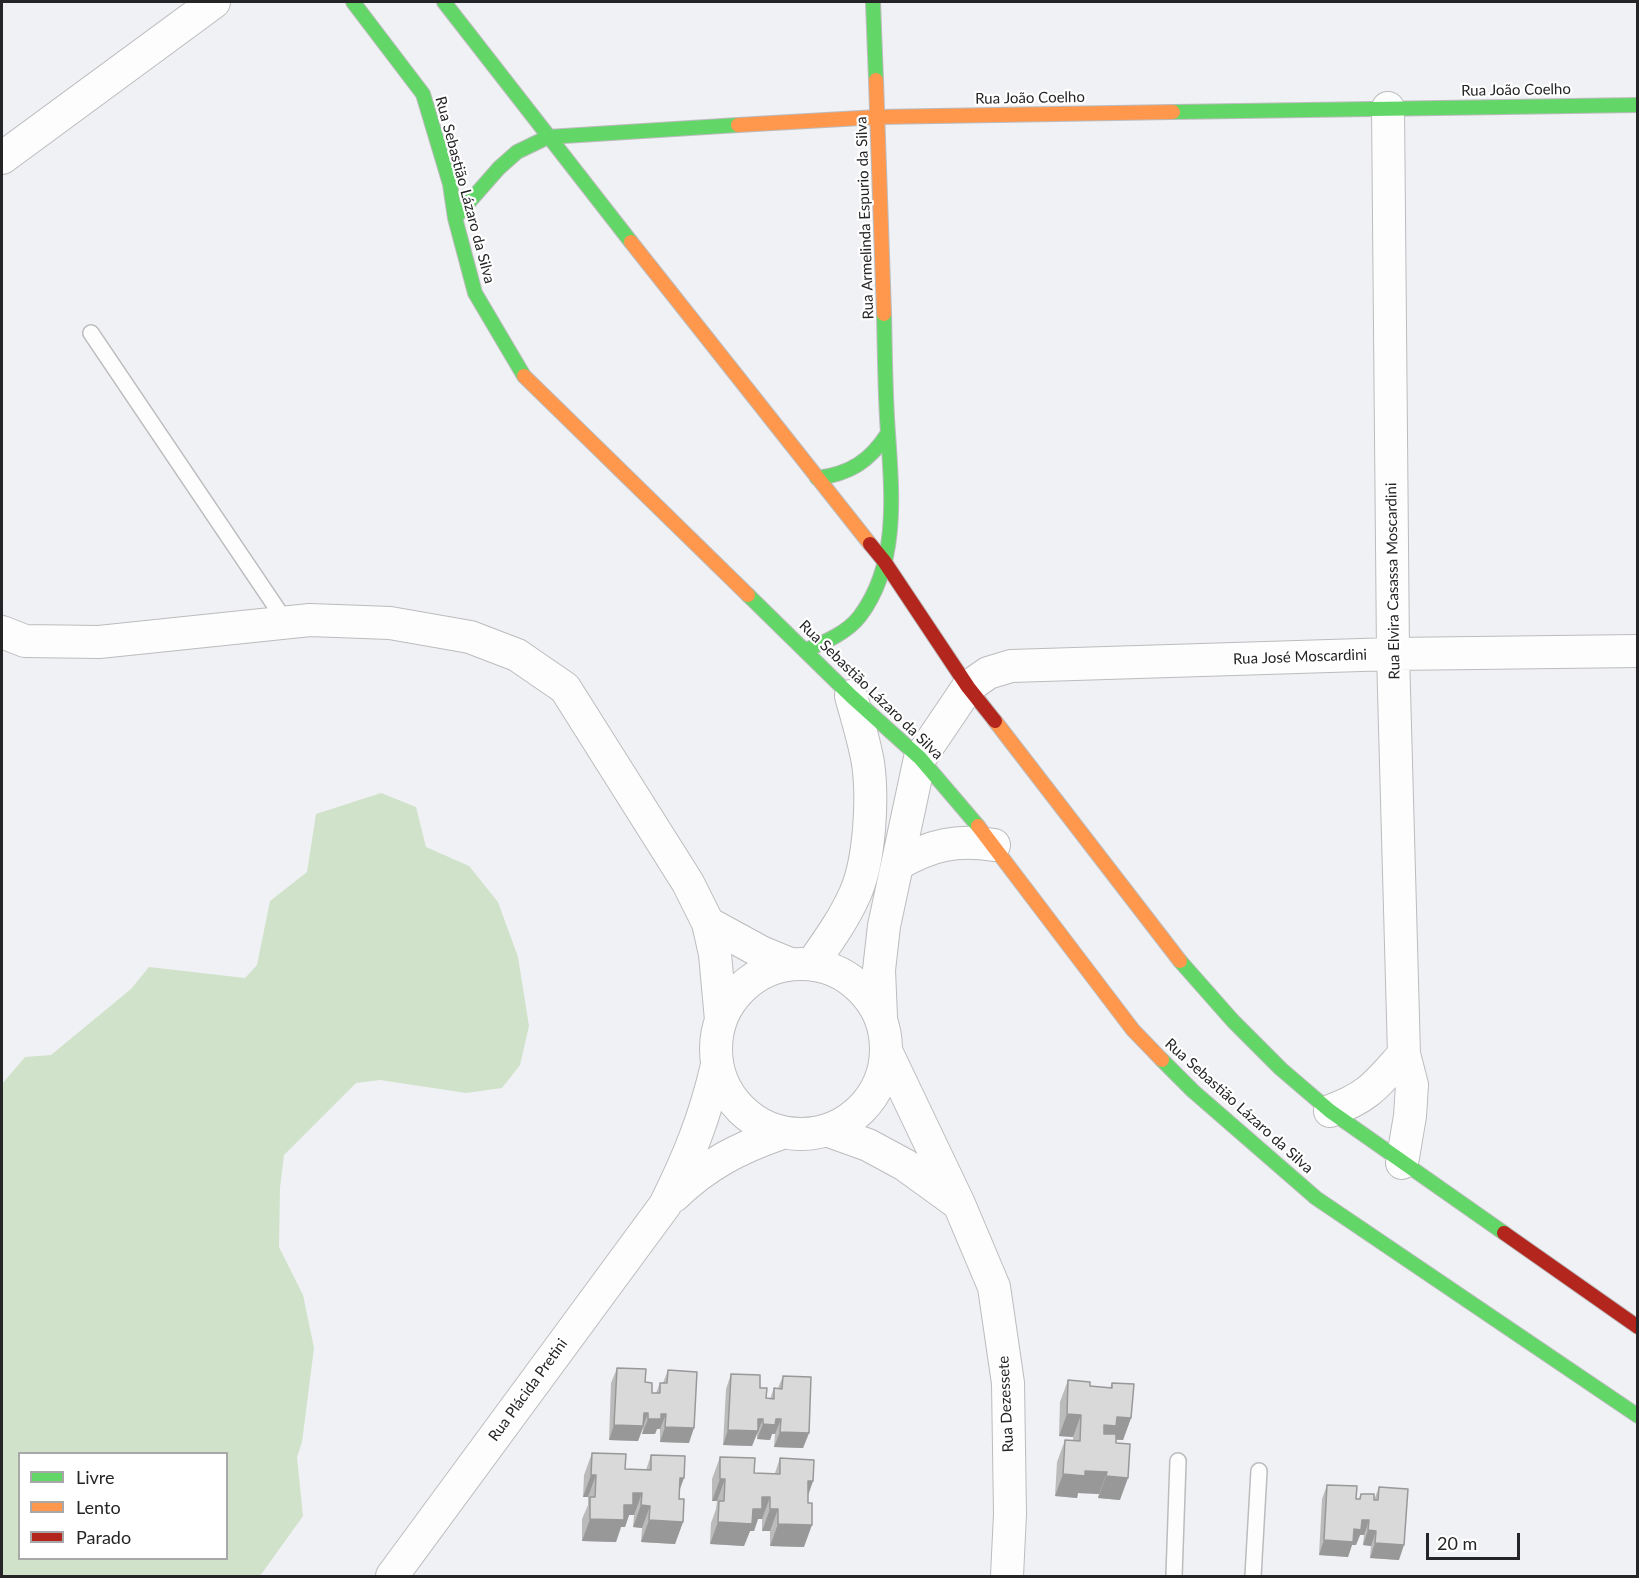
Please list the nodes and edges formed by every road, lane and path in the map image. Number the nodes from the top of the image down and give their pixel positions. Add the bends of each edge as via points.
1 (214, 2) edge
2 (353, 2) edge
3 (444, 2) edge
4 (873, 2) edge
5 (1638, 105) edge
6 (1388, 108) junction
7 (878, 117) junction
8 (548, 137) junction
9 (2, 158) edge
10 (455, 218) junction
11 (91, 333) dead end
12 (888, 433) junction
13 (817, 477) junction
14 (884, 561) junction
15 (286, 622) junction
16 (2, 632) edge
17 (806, 650) junction
18 (1638, 651) edge
19 (1393, 654) junction
20 (968, 687) junction
21 (851, 696) junction
22 (920, 758) junction
23 (994, 845) junction
24 (898, 864) junction
25 (708, 923) junction
26 (801, 964) junction
27 (880, 1017) junction
28 (721, 1020) junction
29 (887, 1053) junction
30 (1404, 1054) junction
31 (717, 1065) junction
32 (1330, 1111) junction
33 (829, 1131) junction
34 (782, 1133) junction
35 (1402, 1163) junction
36 (665, 1204) junction
37 (959, 1204) junction
38 (1638, 1327) edge
39 (1638, 1416) edge
40 (1178, 1461) dead end
41 (1259, 1471) dead end
42 (392, 1576) edge
43 (1007, 1576) edge
44 (1174, 1576) edge
45 (1253, 1576) edge

1 - 9 street
2 - 10 street, Rua Sebastião Lázaro da Silva via 423,94 450,184
3 - 8 street
4 - 7 street, Rua Armelinda Espurio da Silva
5 - 6 street, Rua João Coelho
6 - 7 street, Rua João Coelho
6 - 19 street, Rua Elvira Casassa Moscardini
7 - 8 street, Rua João Coelho
7 - 12 street, Rua Armelinda Espurio da Silva
8 - 10 street, Rua João Coelho via 517,152
8 - 13 street
10 - 17 street, Rua Sebastião Lázaro da Silva via 475,293 525,377
11 - 15 lane
12 - 13 street via 866,461 834,476
12 - 14 street, Rua Armelinda Espurio da Silva via 893,484
13 - 14 street
14 - 17 street, Rua Armelinda Espurio da Silva via 876,591 859,617 835,637
14 - 20 street
15 - 16 street via 99,642 25,641
15 - 25 street via 390,622 470,637 517,655 566,688 688,883
17 - 21 street, Rua Sebastião Lázaro da Silva
18 - 19 street, Rua José Moscardini
19 - 20 street, Rua José Moscardini via 1011,666 988,673
19 - 30 street, Rua Elvira Casassa Moscardini
20 - 22 street
20 - 32 street via 1184,966 1281,1069
21 - 22 street, Rua Sebastião Lázaro da Silva
21 - 26 street via 868,764 870,816 864,862 856,892 841,923
22 - 23 street, Rua Sebastião Lázaro da Silva
22 - 24 street
23 - 24 street via 944,844
23 - 39 street, Rua Sebastião Lázaro da Silva via 1132,1030 1193,1091 1316,1198
24 - 27 street via 884,926 879,970
25 - 26 street via 761,952
25 - 28 street via 716,954
26 - 27 street via 834,970 854,981
26 - 28 street via 767,970 747,982
27 - 29 street
28 - 31 street via 716,1042
29 - 33 street via 882,1079 870,1101 851,1119
29 - 37 street, Rua Dezessete
30 - 32 street via 1375,1087 1354,1102
30 - 35 street, Rua Elvira Casassa Moscardini via 1412,1085
31 - 34 street via 725,1088 739,1109 759,1124
31 - 36 street, Rua Plácida Pretini via 697,1137
32 - 35 street
33 - 34 street
33 - 37 street via 868,1145 905,1165
34 - 36 street, Rua Plácida Pretini via 718,1160
35 - 38 street
36 - 42 street, Rua Plácida Pretini
37 - 43 street, Rua Dezessete via 994,1287 1008,1383
40 - 44 lane
41 - 45 lane

